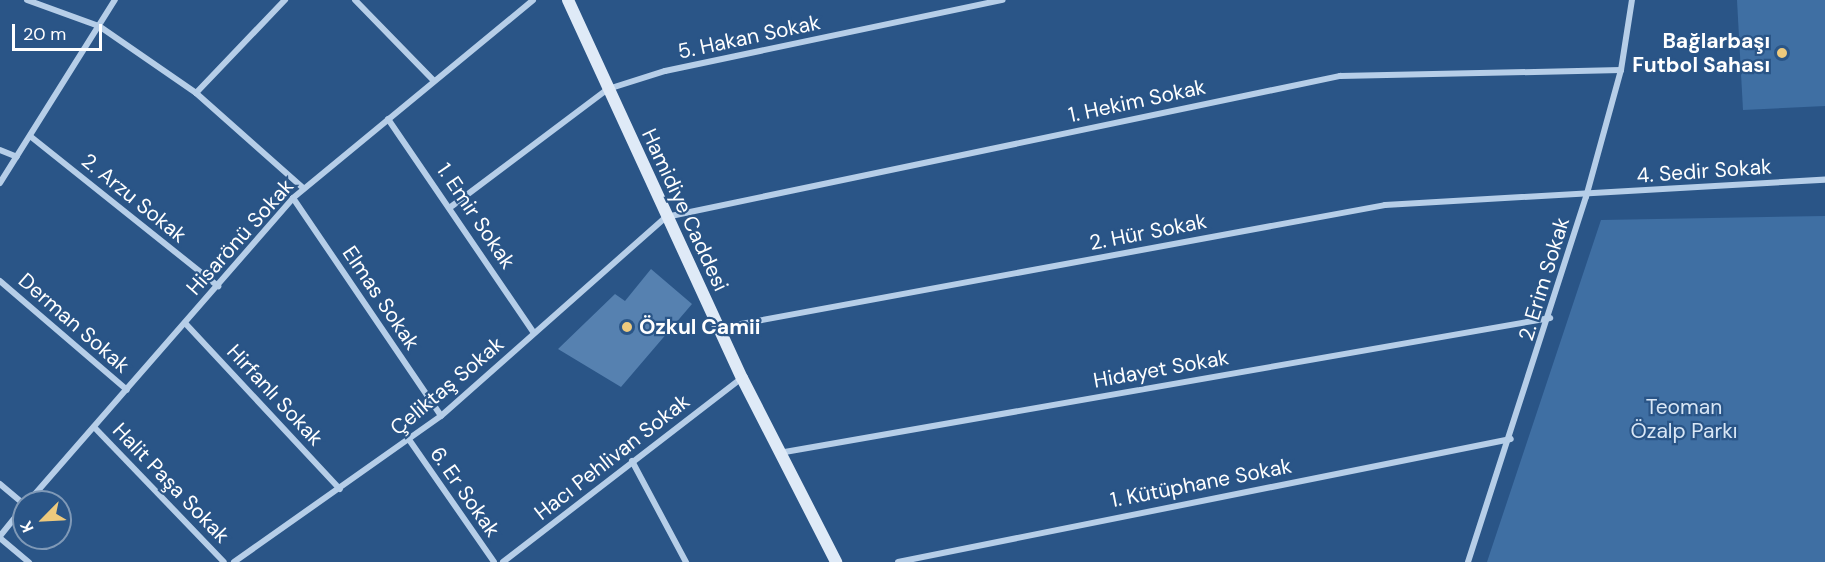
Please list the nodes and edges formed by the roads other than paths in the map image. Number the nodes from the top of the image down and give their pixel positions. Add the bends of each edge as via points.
1 (27, 0) edge
2 (114, 0) edge
3 (285, 0) edge
4 (355, 0) edge
5 (533, 0) edge
6 (568, 0) edge
7 (1004, 0) edge
8 (1632, 0) edge
9 (99, 26) junction
10 (1621, 70) junction
11 (434, 81) junction
12 (608, 89) junction
13 (196, 93) junction
14 (388, 119) junction
15 (30, 136) junction
16 (0, 150) edge
17 (17, 157) junction
18 (1825, 180) edge
19 (0, 183) edge
20 (304, 189) junction
21 (1586, 197) junction
22 (293, 198) junction
23 (452, 206) junction
24 (666, 218) junction
25 (0, 281) edge
26 (218, 286) junction
27 (1550, 318) junction
28 (185, 323) junction
29 (719, 328) junction
30 (534, 333) junction
31 (742, 378) junction
32 (127, 390) junction
33 (441, 416) junction
34 (94, 427) junction
35 (1510, 439) junction
36 (410, 441) junction
37 (779, 453) junction
38 (632, 461) junction
39 (0, 484) edge
40 (340, 489) junction
41 (38, 490) edge
42 (12, 494) edge
43 (12, 521) edge
44 (0, 537) edge
45 (29, 562) edge
46 (224, 562) edge
47 (234, 562) edge
48 (494, 562) edge
49 (504, 562) edge
50 (686, 562) edge
51 (836, 562) edge
52 (898, 562) edge
53 (1468, 562) edge

1 - 9 street
2 - 9 street
3 - 13 street
4 - 11 street
5 - 11 street, Hisarönü Sokak
6 - 12 main road, Hamidiye Caddesi
7 - 12 street, 5. Hakan Sokak via 665,71
8 - 10 street, 2. Erim Sokak
9 - 13 street
9 - 15 street
10 - 21 street, 2. Erim Sokak
10 - 24 street, 1. Hekim Sokak via 1340,75
11 - 14 street, Hisarönü Sokak
12 - 23 street, 5. Hakan Sokak
12 - 24 main road, Hamidiye Caddesi
13 - 20 street
14 - 20 street, Hisarönü Sokak
14 - 23 street, 1. Emir Sokak
15 - 17 street
15 - 26 street, 2. Arzu Sokak
16 - 17 street
17 - 19 street
18 - 21 street, 4. Sedir Sokak
20 - 22 street, Hisarönü Sokak
21 - 27 street, 2. Erim Sokak
21 - 29 street, 2. Hür Sokak via 1385,205
22 - 26 street, Hisarönü Sokak
22 - 33 street, Elmas Sokak
23 - 30 street, 1. Emir Sokak
24 - 29 main road, Hamidiye Caddesi
24 - 30 street, Çeliktaş Sokak
25 - 32 street, Derman Sokak
26 - 28 street, Hisarönü Sokak
27 - 35 street, 2. Erim Sokak
27 - 37 street, Hidayet Sokak
28 - 32 street, Hisarönü Sokak
28 - 40 street, Hirfanlı Sokak
29 - 31 main road, Hamidiye Caddesi
30 - 33 street, Çeliktaş Sokak
31 - 37 main road, Hamidiye Caddesi
31 - 38 street, Hacı Pehlivan Sokak
32 - 34 street, Hisarönü Sokak
33 - 36 street, Çeliktaş Sokak
34 - 41 street, Hisarönü Sokak
34 - 46 street, Halit Paşa Sokak
35 - 52 street, 1. Kütüphane Sokak
35 - 53 street, 2. Erim Sokak
36 - 40 street, Çeliktaş Sokak
36 - 48 street, 6. Er Sokak
37 - 51 main road, Hamidiye Caddesi
38 - 49 street, Hacı Pehlivan Sokak
38 - 50 street
39 - 42 street
40 - 47 street, Çeliktaş Sokak
43 - 44 street, Hisarönü Sokak
44 - 45 street

